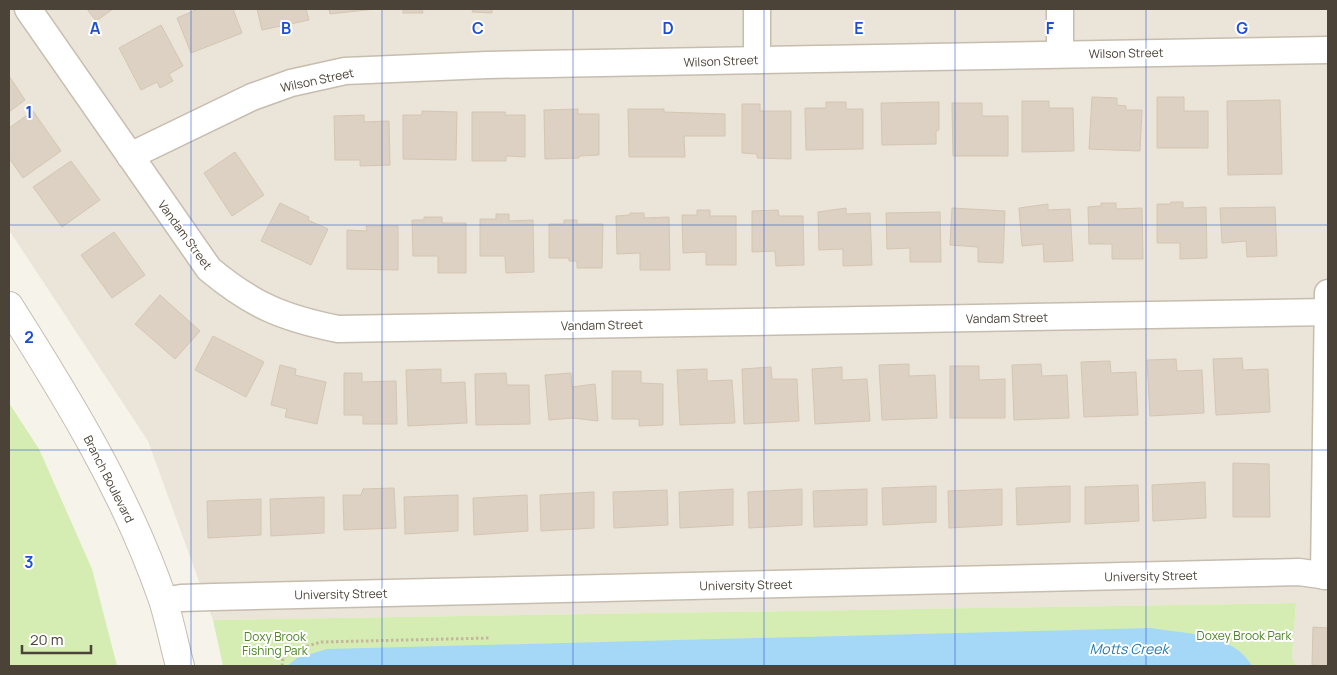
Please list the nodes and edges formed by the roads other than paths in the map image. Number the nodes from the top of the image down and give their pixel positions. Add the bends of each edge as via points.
1 (28, 9) edge
2 (757, 9) edge
3 (1060, 9) edge
4 (1328, 50) edge
5 (1060, 54) junction
6 (757, 60) junction
7 (130, 156) junction
8 (1328, 293) edge
9 (9, 306) edge
10 (1328, 312) edge
11 (1326, 576) edge
12 (163, 601) junction
13 (180, 666) edge

1 - 7 street, Vandam Street
2 - 6 street
3 - 5 street
4 - 5 street, Wilson Street
5 - 6 street, Wilson Street
6 - 7 street, Wilson Street via 345,71 291,83 252,97
7 - 10 street, Vandam Street via 209,269 226,284 268,310 338,329
8 - 10 street
9 - 12 street, Branch Boulevard via 108,474 138,536
10 - 11 street
11 - 12 street, University Street via 1299,572 214,597
12 - 13 street, Branch Boulevard

